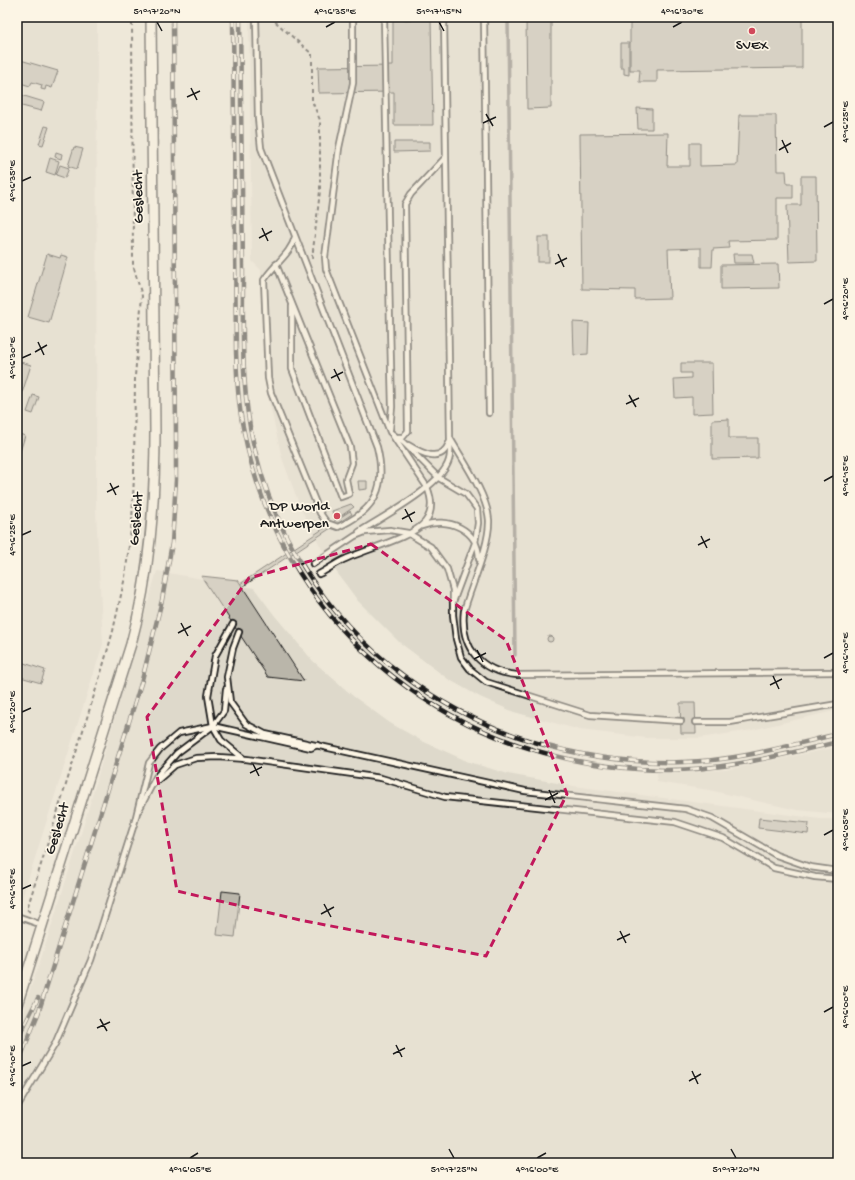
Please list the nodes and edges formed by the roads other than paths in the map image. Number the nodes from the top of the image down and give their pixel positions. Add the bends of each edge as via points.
1 (151, 17) edge
2 (256, 17) edge
3 (352, 17) edge
4 (384, 17) edge
5 (444, 17) edge
6 (484, 17) edge
7 (445, 158) junction
8 (295, 237) junction
9 (276, 264) junction
10 (292, 306) junction
11 (489, 413) dead end
12 (390, 432) junction
13 (396, 437) junction
14 (450, 438) junction
15 (404, 443) junction
16 (439, 478) junction
17 (427, 488) junction
18 (421, 526) junction
19 (408, 533) junction
20 (354, 536) junction
21 (474, 543) junction
22 (479, 563) junction
23 (313, 564) dead end
24 (319, 574) dead end
25 (453, 602) junction
26 (233, 624) dead end
27 (238, 632) dead end
28 (838, 672) edge
29 (227, 677) junction
30 (838, 704) edge
31 (681, 721) dead end
32 (695, 722) dead end
33 (213, 726) junction
34 (317, 745) junction
35 (246, 759) junction
36 (151, 786) junction
37 (134, 821) junction
38 (838, 871) edge
39 (838, 879) edge
40 (17, 916) edge
41 (42, 925) junction
42 (17, 1005) edge
43 (17, 1107) edge

1 - 41 street, Geslecht via 155,423 151,530 135,628
2 - 8 lane via 261,148
3 - 12 lane via 354,83 339,148 325,257 326,269
4 - 12 lane via 392,407
5 - 7 lane
6 - 11 lane
7 - 13 lane via 411,194 405,204 408,432 403,437
7 - 14 lane
8 - 9 lane via 292,248
8 - 9 lane via 377,447 382,466 380,486 370,506 354,520 338,527 327,523 320,513 271,393 268,378 264,280
9 - 10 lane
10 - 10 lane via 292,369 341,497 349,494 346,478 352,463 350,448
12 - 13 lane
12 - 17 lane
13 - 15 lane
14 - 15 lane via 446,449 433,456 423,454
14 - 16 lane via 449,459
14 - 22 lane via 487,511 489,528
15 - 16 lane
16 - 17 lane
16 - 21 lane via 466,494 477,509 478,523
17 - 18 lane via 431,504 429,514
17 - 20 lane
18 - 19 lane
18 - 21 lane via 449,522 463,530
19 - 20 lane via 390,530
19 - 24 lane via 344,560
19 - 25 lane via 424,542 443,561 451,579
20 - 23 lane
21 - 22 lane via 478,550
21 - 25 lane
22 - 28 lane via 464,611 464,633 467,644 474,654 494,670 505,674
25 - 31 lane via 456,639 461,657 470,669 486,682 590,715
26 - 33 lane via 214,656 208,696
27 - 29 lane
29 - 33 lane via 224,711
29 - 34 lane via 230,702 246,724 266,734
30 - 32 lane via 730,722
33 - 34 lane via 311,748
33 - 35 lane via 221,740
33 - 36 lane via 177,753
33 - 37 lane via 179,733 160,749 149,764
34 - 38 lane via 525,791 686,809 712,818 776,855 810,866
35 - 36 lane via 196,758 175,765
35 - 39 lane via 381,778 445,797 675,822 723,838 774,868
36 - 37 lane
37 - 43 lane via 91,960 55,1044
40 - 41 lane
41 - 42 street, Geslecht

